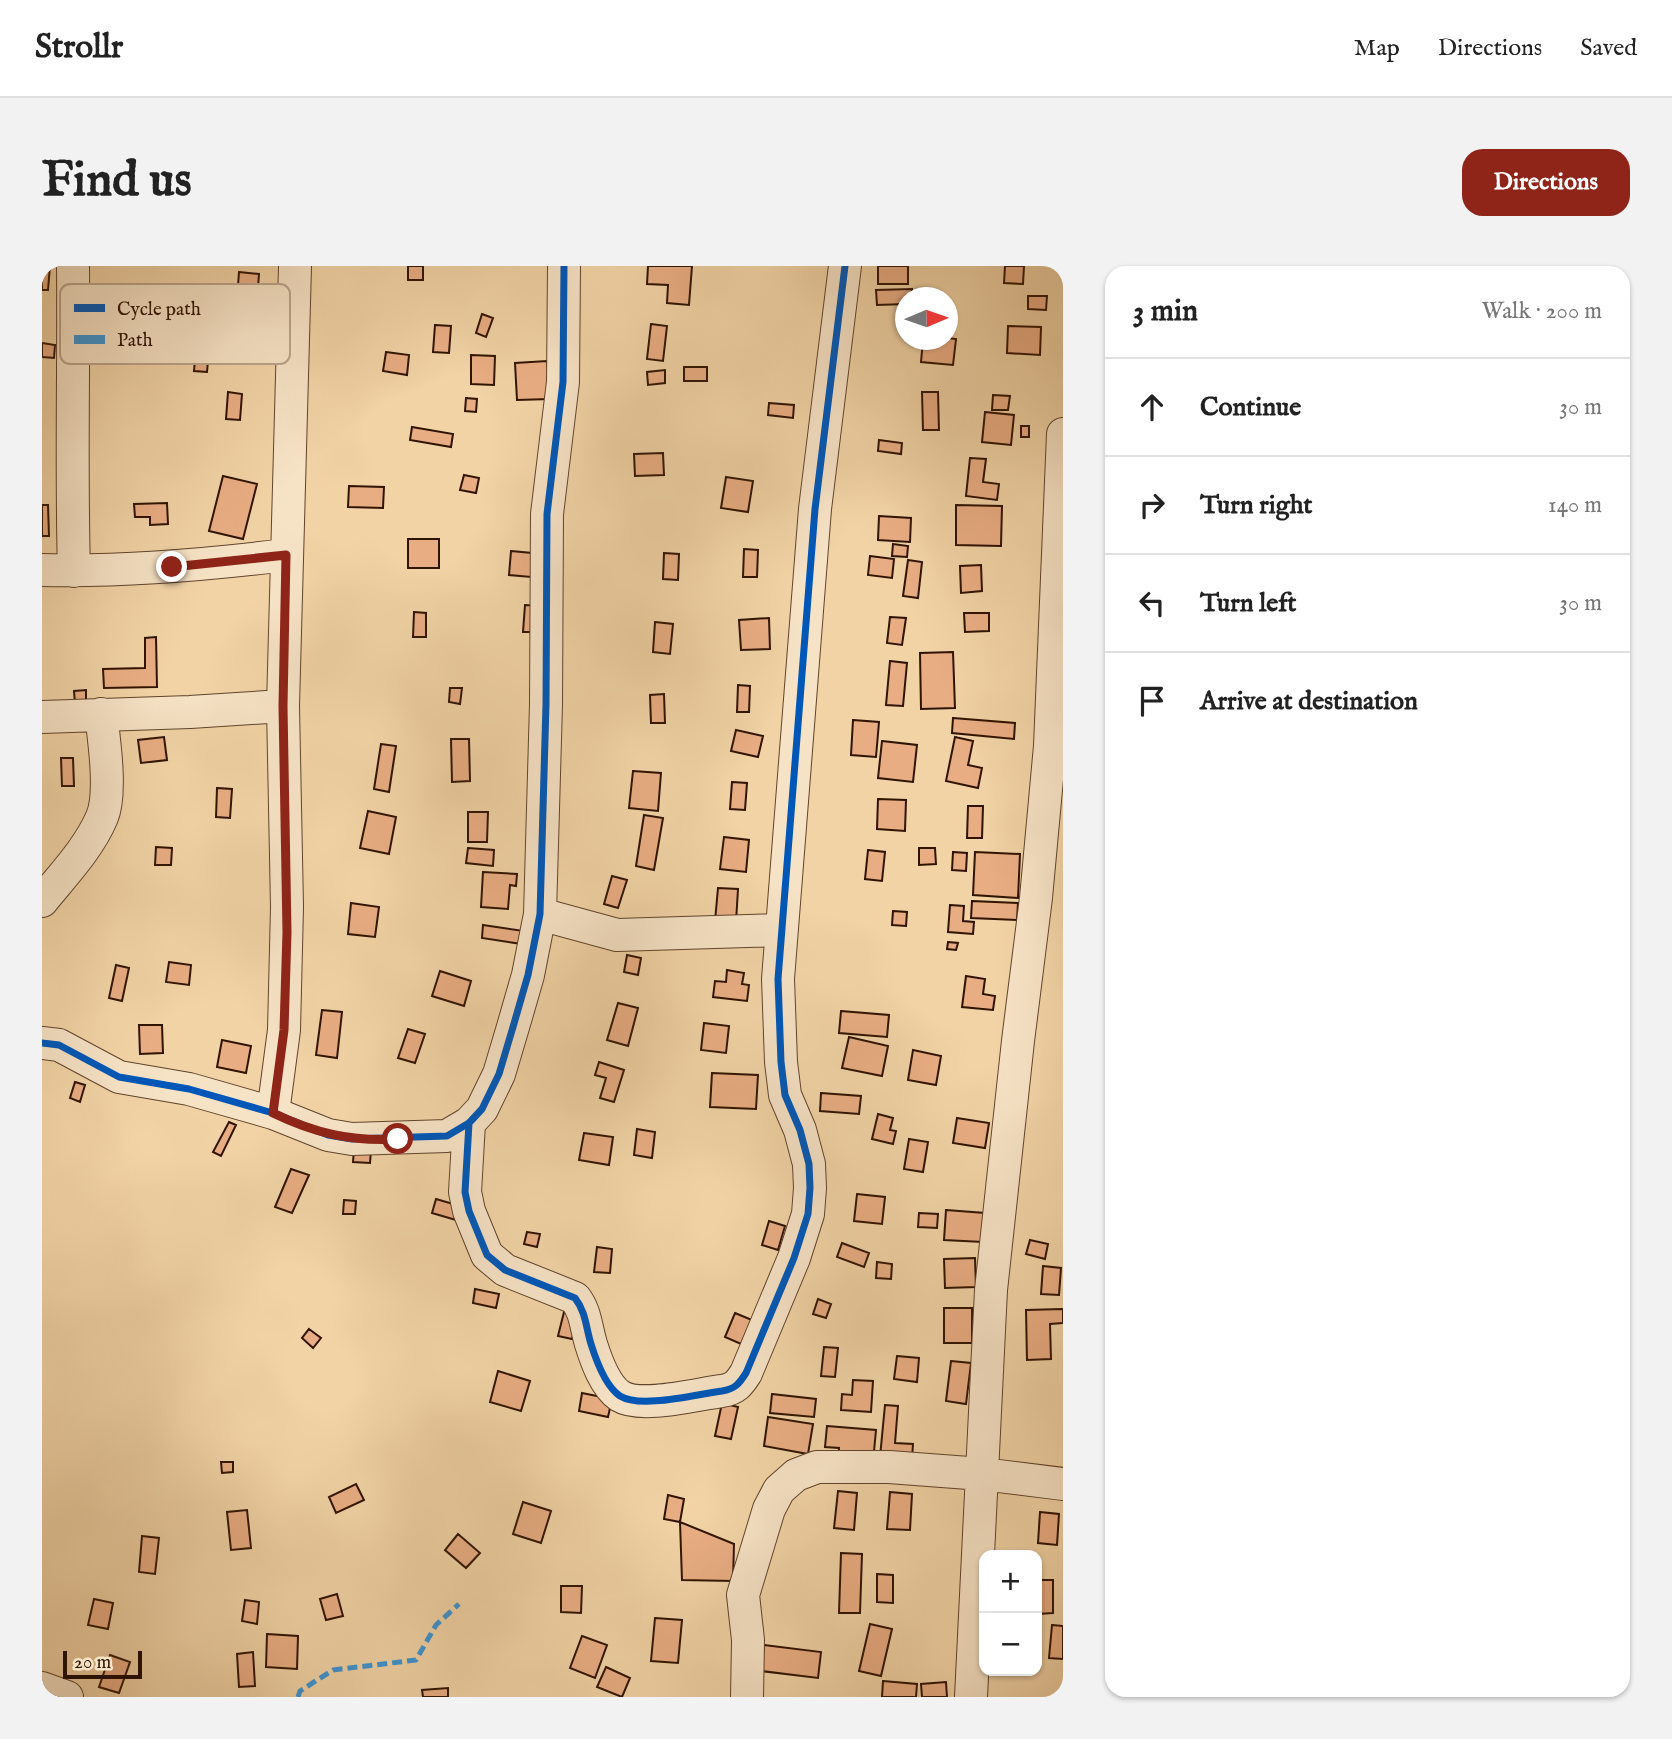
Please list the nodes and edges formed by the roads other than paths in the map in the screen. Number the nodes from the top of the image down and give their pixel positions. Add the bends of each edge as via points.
1 (73, 266) edge
2 (295, 266) edge
3 (564, 266) edge
4 (845, 266) edge
5 (73, 284) edge
6 (75, 364) edge
7 (1063, 435) edge
8 (286, 555) junction
9 (42, 570) edge
10 (74, 571) junction
11 (283, 706) junction
12 (101, 714) junction
13 (42, 717) edge
14 (42, 901) edge
15 (540, 915) junction
16 (780, 930) junction
17 (42, 1043) edge
18 (273, 1113) junction
19 (469, 1123) junction
20 (982, 1474) junction
21 (1063, 1484) edge
22 (42, 1688) edge
23 (67, 1697) edge
24 (747, 1697) edge
25 (971, 1697) edge

1 - 5 street
2 - 8 street
3 - 15 street via 564,382 547,514
4 - 16 street via 815,509
6 - 10 street
7 - 20 street via 1050,746 991,1290
8 - 10 street
8 - 11 street
9 - 10 street
11 - 12 street
11 - 18 street via 286,975
12 - 13 street
12 - 14 street via 106,760 103,816
15 - 16 street via 617,935
15 - 19 street via 499,1074 482,1109
16 - 19 street via 781,1062 785,1095 809,1164 808,1214 757,1348 746,1373 732,1389 646,1401 618,1395 594,1354 575,1298 505,1270 487,1255 465,1192
17 - 18 street via 59,1045 119,1077 189,1089
18 - 19 street via 320,1133 352,1139 447,1136
20 - 21 street
20 - 24 street via 817,1466 796,1475 779,1490 743,1595
20 - 25 street
22 - 23 street

